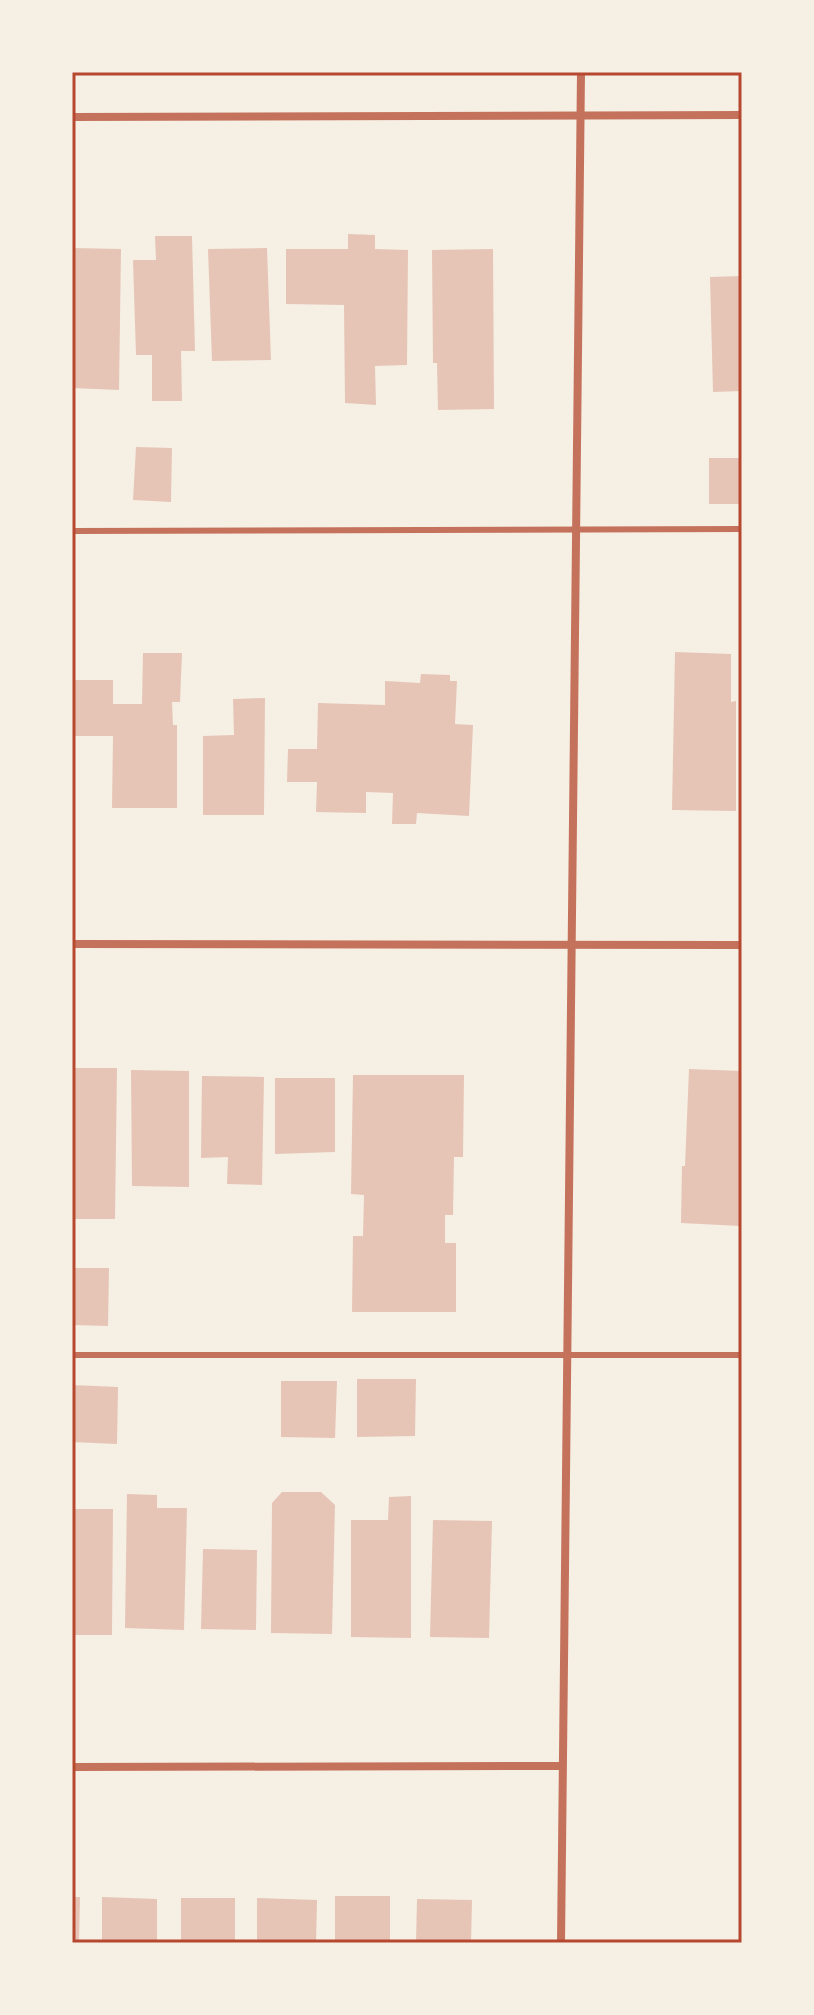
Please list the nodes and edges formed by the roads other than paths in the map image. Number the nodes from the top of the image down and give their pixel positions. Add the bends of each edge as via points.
1 (581, 72) edge
2 (742, 115) edge
3 (581, 116) junction
4 (72, 117) edge
5 (742, 529) edge
6 (577, 530) junction
7 (72, 531) edge
8 (72, 944) edge
9 (573, 945) junction
10 (742, 945) edge
11 (72, 1355) edge
12 (568, 1355) junction
13 (742, 1355) edge
14 (562, 1766) junction
15 (72, 1767) edge
16 (561, 1943) edge

1 - 3 street
2 - 3 street
3 - 4 street
3 - 6 street
5 - 6 lane
6 - 7 lane
6 - 9 street
8 - 9 street
9 - 10 street
9 - 12 street
11 - 12 lane
12 - 13 lane
12 - 14 street
14 - 15 street
14 - 16 street

